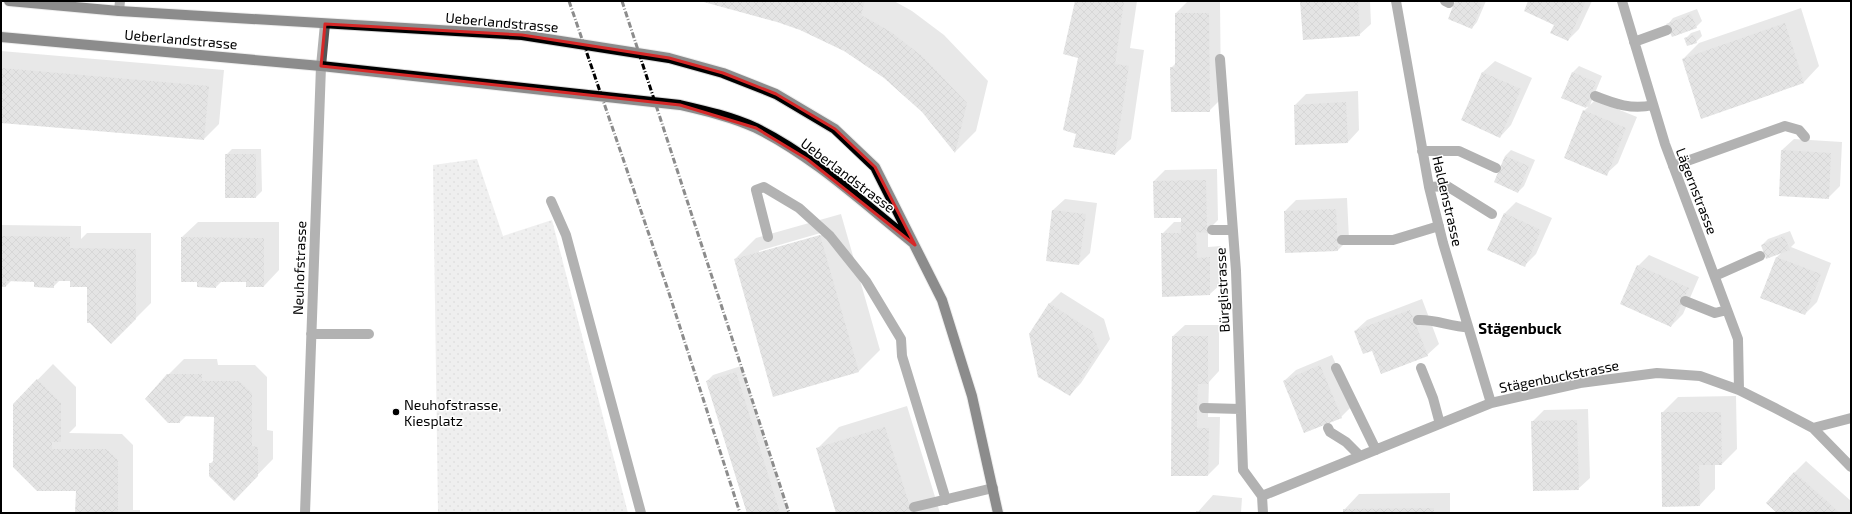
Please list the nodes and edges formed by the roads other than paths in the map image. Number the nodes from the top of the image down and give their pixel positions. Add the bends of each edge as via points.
1 (9, 1) edge
2 (1396, 1) edge
3 (1622, 1) edge
4 (119, 6) edge
5 (325, 24) junction
6 (1667, 30) dead end
7 (1, 37) edge
8 (1634, 42) junction
9 (1220, 59) dead end
10 (321, 66) junction
11 (1595, 96) dead end
12 (1653, 105) junction
13 (1805, 136) dead end
14 (1422, 151) junction
15 (1673, 166) junction
16 (1496, 168) dead end
17 (1429, 187) junction
18 (551, 201) dead end
19 (1492, 214) dead end
20 (1439, 226) junction
21 (1212, 230) dead end
22 (1233, 230) junction
23 (768, 237) dead end
24 (1342, 240) dead end
25 (915, 245) junction
26 (1760, 256) dead end
27 (1714, 276) junction
28 (1685, 301) dead end
29 (1727, 310) junction
30 (1418, 320) dead end
31 (1468, 327) junction
32 (311, 334) junction
33 (369, 334) dead end
34 (1336, 368) dead end
35 (1421, 368) dead end
36 (1739, 390) junction
37 (1491, 403) junction
38 (1204, 408) dead end
39 (1240, 409) junction
40 (1851, 418) edge
41 (1440, 424) junction
42 (1328, 428) dead end
43 (1813, 428) junction
44 (1376, 450) junction
45 (1360, 456) junction
46 (1851, 467) edge
47 (993, 488) junction
48 (1262, 496) junction
49 (946, 500) junction
50 (914, 507) dead end
51 (305, 513) edge
52 (641, 513) edge
53 (997, 513) edge
54 (1263, 513) edge

1 - 4 main road, Ueberlandstrasse
2 - 14 street, Haldenstrasse
3 - 8 street, Lägernstrasse
4 - 5 main road, Ueberlandstrasse
5 - 10 street, Neuhofstrasse
5 - 25 main road, Ueberlandstrasse via 522,35 669,58 723,73 776,94 835,130 875,167
6 - 8 street
7 - 10 main road, Ueberlandstrasse
8 - 12 street, Lägernstrasse
9 - 22 street, Bürglistrasse
10 - 25 main road, Ueberlandstrasse via 680,104 719,114 756,128 807,159
10 - 32 street, Neuhofstrasse
11 - 12 street via 1620,106 1642,108
12 - 15 street, Lägernstrasse
13 - 15 street via 1799,130 1785,126
14 - 16 street via 1459,151
14 - 17 street, Haldenstrasse
15 - 27 street, Lägernstrasse
17 - 19 street via 1447,186
17 - 20 street, Haldenstrasse
18 - 52 street via 566,236
20 - 24 street via 1393,240
20 - 31 street, Haldenstrasse
21 - 22 street
22 - 39 street, Bürglistrasse
23 - 49 street via 756,190 764,187 799,208 830,236 866,281 901,339 902,356
25 - 47 main road, Ueberlandstrasse via 942,300 972,396
26 - 27 street
27 - 29 street, Lägernstrasse
28 - 29 street via 1716,313
29 - 36 street, Lägernstrasse via 1738,339
30 - 31 street via 1430,319 1455,327
31 - 37 street, Haldenstrasse
32 - 33 street
32 - 51 street, Neuhofstrasse
34 - 44 street
35 - 41 street via 1434,398
36 - 37 street, Stägenbuckstrasse via 1700,376 1657,372 1580,383
36 - 43 street, Stägenbuckstrasse
37 - 41 street, Stägenbuckstrasse
38 - 39 street
39 - 48 street, Bürglistrasse via 1243,470
40 - 43 street
41 - 44 street, Stägenbuckstrasse
42 - 45 street
43 - 46 street, Stägenbuckstrasse
44 - 45 street, Stägenbuckstrasse
45 - 48 street, Stägenbuckstrasse
47 - 49 street
47 - 53 main road, Ueberlandstrasse
48 - 54 street
49 - 50 street

